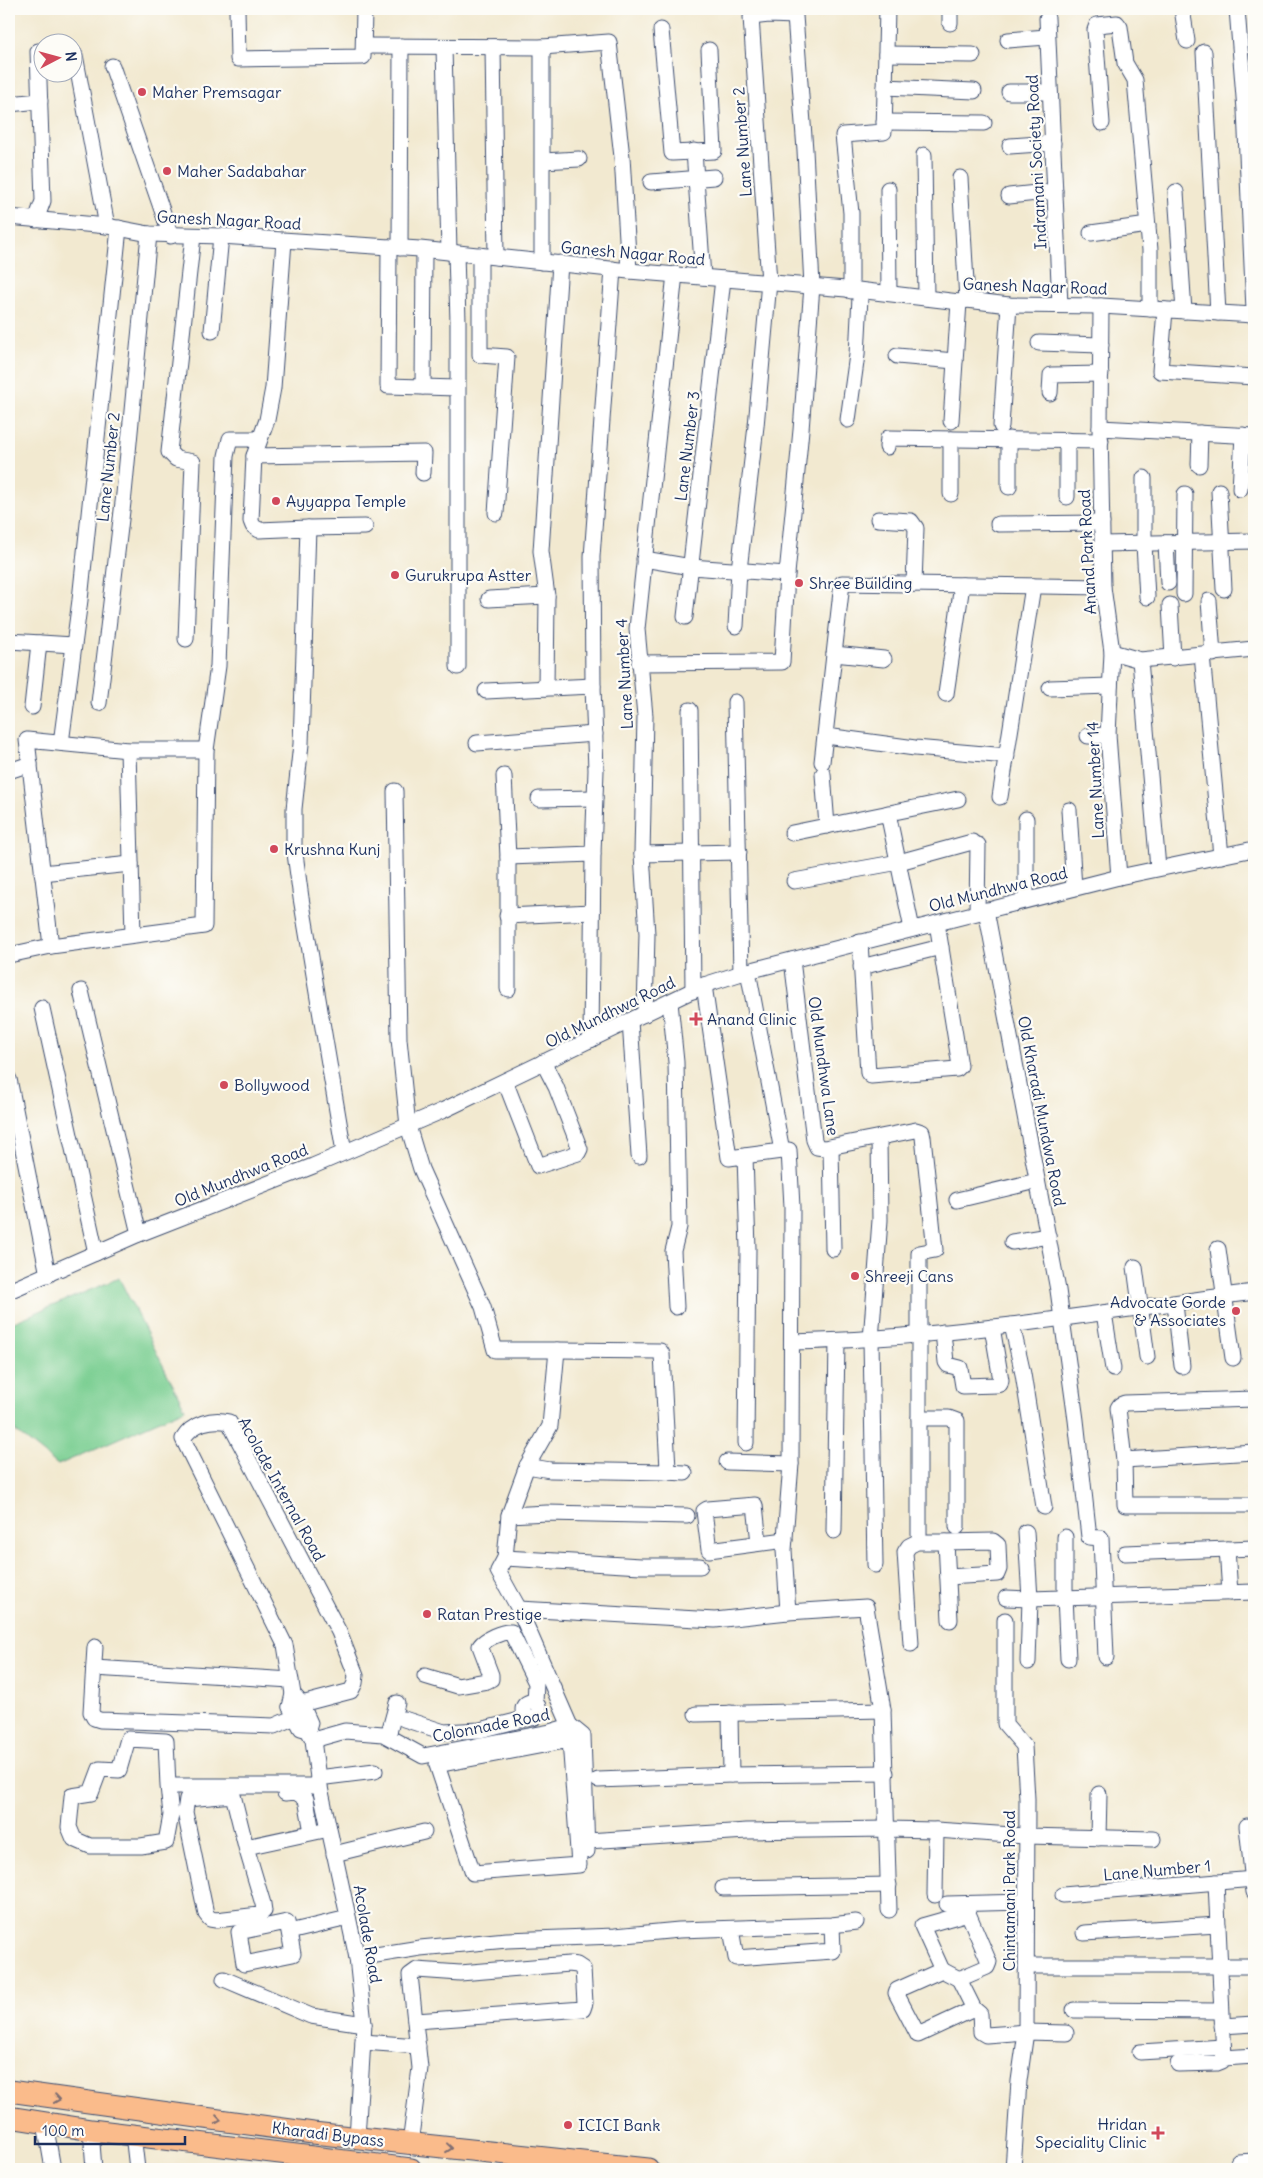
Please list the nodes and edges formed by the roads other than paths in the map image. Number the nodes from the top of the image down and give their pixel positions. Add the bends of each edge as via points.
1 (237, 9) edge
2 (364, 9) edge
3 (887, 9) edge
4 (1182, 9) edge
5 (1237, 9) edge
6 (769, 12) edge
7 (1047, 18) dead end
8 (661, 30) dead end
9 (1047, 37) junction
10 (1008, 40) dead end
11 (1187, 41) dead end
12 (364, 46) junction
13 (401, 46) junction
14 (444, 47) junction
15 (492, 47) junction
16 (542, 47) junction
17 (709, 50) dead end
18 (1204, 52) dead end
19 (886, 54) junction
20 (973, 55) dead end
21 (112, 66) dead end
22 (39, 82) edge
23 (81, 82) edge
24 (885, 87) junction
25 (974, 91) dead end
26 (1009, 92) dead end
27 (1050, 92) junction
28 (40, 101) junction
29 (9, 104) edge
30 (884, 122) junction
31 (984, 123) dead end
32 (1102, 123) dead end
33 (1052, 143) junction
34 (1010, 146) dead end
35 (694, 151) junction
36 (924, 155) dead end
37 (579, 159) dead end
38 (543, 161) junction
39 (714, 178) dead end
40 (960, 178) dead end
41 (696, 179) junction
42 (651, 182) dead end
43 (888, 190) dead end
44 (1055, 191) junction
45 (1176, 192) dead end
46 (1009, 196) dead end
47 (9, 217) edge
48 (1252, 218) edge
49 (36, 220) junction
50 (1148, 225) junction
51 (113, 227) junction
52 (1091, 233) dead end
53 (148, 234) junction
54 (171, 236) junction
55 (193, 236) junction
56 (221, 236) junction
57 (284, 240) junction
58 (395, 247) junction
59 (424, 250) junction
60 (452, 252) junction
61 (480, 255) junction
62 (496, 257) junction
63 (542, 262) junction
64 (560, 264) junction
65 (613, 269) junction
66 (629, 271) junction
67 (675, 274) junction
68 (703, 276) junction
69 (723, 279) junction
70 (769, 282) junction
71 (812, 286) junction
72 (854, 290) junction
73 (889, 294) junction
74 (926, 298) junction
75 (963, 301) junction
76 (1009, 305) junction
77 (1060, 305) junction
78 (1101, 306) junction
79 (1158, 309) junction
80 (1254, 310) edge
81 (1184, 311) junction
82 (1218, 313) junction
83 (1254, 316) edge
84 (212, 330) dead end
85 (1039, 343) dead end
86 (1101, 345) junction
87 (897, 356) dead end
88 (955, 361) junction
89 (1101, 374) junction
90 (1254, 377) edge
91 (423, 387) junction
92 (457, 388) junction
93 (1050, 392) dead end
94 (848, 420) dead end
95 (951, 421) dead end
96 (1001, 426) dead end
97 (1200, 433) junction
98 (1100, 434) junction
99 (1248, 435) edge
100 (951, 438) junction
101 (259, 439) junction
102 (1009, 439) junction
103 (1067, 440) junction
104 (887, 447) dead end
105 (254, 456) junction
106 (1199, 465) dead end
107 (423, 473) dead end
108 (1144, 478) dead end
109 (1009, 487) dead end
110 (1240, 489) dead end
111 (1218, 491) dead end
112 (951, 494) dead end
113 (1184, 494) dead end
114 (1067, 497) dead end
115 (496, 513) dead end
116 (878, 519) dead end
117 (1102, 523) junction
118 (998, 524) dead end
119 (365, 527) dead end
120 (308, 528) junction
121 (1254, 541) edge
122 (1222, 542) junction
123 (1166, 543) junction
124 (1185, 543) junction
125 (1102, 544) junction
126 (1144, 544) junction
127 (644, 559) junction
128 (691, 567) junction
129 (739, 570) junction
130 (786, 574) junction
131 (1168, 583) dead end
132 (914, 584) junction
133 (962, 585) junction
134 (1033, 586) junction
135 (1103, 587) junction
136 (1224, 589) dead end
137 (1184, 594) dead end
138 (547, 596) junction
139 (1147, 597) dead end
140 (489, 599) dead end
141 (1209, 601) dead end
142 (1170, 605) dead end
143 (685, 617) dead end
144 (736, 626) dead end
145 (186, 639) dead end
146 (9, 641) edge
147 (39, 643) junction
148 (73, 645) junction
149 (1254, 649) edge
150 (1112, 652) junction
151 (834, 654) junction
152 (1208, 654) junction
153 (1173, 658) junction
154 (884, 660) dead end
155 (1140, 660) junction
156 (639, 664) junction
157 (458, 667) dead end
158 (592, 686) junction
159 (1110, 686) junction
160 (546, 688) junction
161 (1050, 688) dead end
162 (486, 691) dead end
163 (946, 694) dead end
164 (735, 702) dead end
165 (99, 703) dead end
166 (32, 707) dead end
167 (690, 710) dead end
168 (595, 734) junction
169 (1108, 735) junction
170 (826, 736) junction
171 (1088, 736) dead end
172 (61, 743) junction
173 (477, 744) dead end
174 (128, 750) junction
175 (206, 750) junction
176 (1007, 756) junction
177 (30, 764) junction
178 (9, 771) edge
179 (504, 776) dead end
180 (395, 791) dead end
181 (1000, 797) dead end
182 (595, 798) junction
183 (539, 799) dead end
184 (958, 799) dead end
185 (1069, 810) dead end
186 (888, 813) junction
187 (1026, 819) dead end
188 (827, 826) junction
189 (792, 833) dead end
190 (1254, 849) edge
191 (739, 852) junction
192 (691, 853) junction
193 (592, 854) junction
194 (642, 854) junction
195 (1221, 856) junction
196 (508, 857) junction
197 (899, 862) junction
198 (131, 864) junction
199 (1158, 868) junction
200 (42, 873) junction
201 (1119, 877) junction
202 (794, 881) dead end
203 (1074, 888) junction
204 (1026, 900) junction
205 (982, 911) junction
206 (592, 912) junction
207 (507, 916) junction
208 (937, 922) junction
209 (912, 929) junction
210 (133, 935) junction
211 (860, 942) junction
212 (51, 946) junction
213 (941, 947) junction
214 (9, 955) edge
215 (792, 960) junction
216 (861, 968) junction
217 (744, 972) junction
218 (698, 988) junction
219 (508, 989) dead end
220 (81, 991) dead end
221 (670, 1002) junction
222 (42, 1008) dead end
223 (645, 1014) junction
224 (630, 1021) junction
225 (591, 1040) junction
226 (544, 1062) junction
227 (9, 1079) edge
228 (505, 1081) junction
229 (408, 1126) junction
230 (880, 1138) junction
231 (824, 1147) junction
232 (782, 1151) junction
233 (344, 1152) junction
234 (640, 1156) dead end
235 (745, 1156) junction
236 (1037, 1181) junction
237 (957, 1200) dead end
238 (139, 1234) junction
239 (1048, 1236) junction
240 (1012, 1242) dead end
241 (833, 1249) dead end
242 (1218, 1249) dead end
243 (96, 1253) junction
244 (1135, 1267) dead end
245 (48, 1275) junction
246 (9, 1291) edge
247 (1254, 1292) edge
248 (1224, 1296) junction
249 (1175, 1304) junction
250 (676, 1307) dead end
251 (1140, 1308) junction
252 (1104, 1313) junction
253 (1062, 1319) junction
254 (1012, 1325) junction
255 (992, 1327) junction
256 (943, 1332) junction
257 (920, 1334) junction
258 (870, 1340) junction
259 (837, 1341) junction
260 (792, 1342) junction
261 (557, 1350) junction
262 (1147, 1357) dead end
263 (1233, 1358) dead end
264 (1182, 1366) dead end
265 (1113, 1369) dead end
266 (1254, 1399) edge
267 (919, 1418) junction
268 (746, 1443) dead end
269 (1254, 1452) edge
270 (1124, 1460) junction
271 (727, 1462) dead end
272 (792, 1464) junction
273 (527, 1466) junction
274 (666, 1472) junction
275 (684, 1473) dead end
276 (1254, 1505) edge
277 (1044, 1507) dead end
278 (509, 1515) junction
279 (687, 1516) dead end
280 (957, 1527) dead end
281 (834, 1531) dead end
282 (1026, 1532) dead end
283 (919, 1534) dead end
284 (1065, 1537) dead end
285 (785, 1540) junction
286 (946, 1542) junction
287 (759, 1543) dead end
288 (1254, 1548) edge
289 (1227, 1550) junction
290 (1125, 1553) dead end
291 (502, 1565) junction
292 (875, 1565) dead end
293 (700, 1566) dead end
294 (948, 1577) junction
295 (1254, 1592) edge
296 (1230, 1593) junction
297 (1104, 1596) junction
298 (1065, 1597) junction
299 (1006, 1598) dead end
300 (1030, 1599) junction
301 (519, 1609) junction
302 (788, 1612) junction
303 (950, 1620) dead end
304 (1005, 1620) dead end
305 (911, 1644) dead end
306 (95, 1646) dead end
307 (1106, 1658) dead end
308 (1068, 1659) dead end
309 (1028, 1662) dead end
310 (94, 1668) junction
311 (425, 1676) dead end
312 (294, 1700) junction
313 (397, 1704) dead end
314 (883, 1710) junction
315 (533, 1712) junction
316 (730, 1713) junction
317 (696, 1714) dead end
318 (404, 1719) dead end
319 (550, 1732) junction
320 (572, 1733) junction
321 (310, 1735) junction
322 (388, 1736) junction
323 (375, 1772) dead end
324 (886, 1773) junction
325 (732, 1775) junction
326 (598, 1780) dead end
327 (319, 1782) junction
328 (168, 1786) junction
329 (1099, 1794) dead end
330 (234, 1795) junction
331 (1247, 1826) dead end
332 (329, 1829) junction
333 (887, 1830) junction
334 (936, 1830) junction
335 (312, 1832) junction
336 (424, 1832) dead end
337 (1026, 1836) junction
338 (1098, 1838) junction
339 (1153, 1839) dead end
340 (587, 1841) junction
341 (246, 1847) junction
342 (334, 1854) junction
343 (588, 1868) dead end
344 (1216, 1882) junction
345 (1254, 1883) edge
346 (889, 1885) junction
347 (723, 1888) dead end
348 (1063, 1895) dead end
349 (1026, 1902) junction
350 (889, 1910) dead end
351 (348, 1918) junction
352 (856, 1922) dead end
353 (832, 1925) junction
354 (1218, 1925) junction
355 (731, 1929) junction
356 (289, 1932) dead end
357 (1084, 1933) dead end
358 (357, 1958) junction
359 (1027, 1966) junction
360 (1220, 1966) junction
361 (1254, 1966) edge
362 (942, 1970) junction
363 (224, 1979) dead end
364 (959, 1979) junction
365 (974, 2010) junction
366 (1074, 2010) dead end
367 (1221, 2018) junction
368 (416, 2021) junction
369 (364, 2024) junction
370 (1254, 2024) edge
371 (1026, 2032) junction
372 (1066, 2033) dead end
373 (363, 2042) junction
374 (418, 2046) junction
375 (1140, 2052) dead end
376 (1224, 2053) junction
377 (1254, 2056) edge
378 (1178, 2064) dead end
379 (9, 2091) edge
380 (9, 2117) edge
381 (45, 2123) junction
382 (91, 2130) junction
383 (133, 2134) junction
384 (357, 2138) junction
385 (410, 2144) junction
386 (1254, 2161) edge
387 (1238, 2162) dead end
388 (53, 2169) edge
389 (94, 2169) edge
390 (137, 2169) edge
391 (411, 2169) edge
392 (648, 2169) edge
393 (1013, 2169) edge

1 - 12 street via 238,59 363,57
2 - 12 street
3 - 19 street
4 - 11 street
5 - 48 street
6 - 70 street, Lane Number 2 via 751,17
6 - 71 street via 795,16
7 - 9 street, Indramani Society Road
8 - 35 street via 672,153
9 - 10 street
9 - 27 street, Indramani Society Road
12 - 13 street
13 - 14 street
13 - 58 street
14 - 15 street
14 - 60 street
15 - 16 street
15 - 62 street
16 - 38 street
16 - 66 street via 609,42 622,157
17 - 35 street via 714,150
18 - 82 street
19 - 20 street
19 - 24 street
21 - 54 street
22 - 28 street
23 - 51 street
24 - 25 street
24 - 30 street
26 - 27 street
27 - 33 street, Indramani Society Road
28 - 29 street
28 - 49 street via 43,201
30 - 31 street
30 - 72 street via 884,132 843,135
32 - 50 street via 1095,30 1097,25 1117,23 1125,62 1135,80
33 - 34 street
33 - 44 street, Indramani Society Road
35 - 41 street
36 - 74 street
37 - 38 street
38 - 63 street
39 - 41 street
40 - 75 street
41 - 42 street
41 - 68 street
43 - 73 street
44 - 46 street
44 - 77 street, Indramani Society Road
45 - 81 street
47 - 49 street, Ganesh Nagar Road
48 - 80 street
49 - 51 street, Ganesh Nagar Road
50 - 52 street
50 - 79 street
51 - 53 street, Ganesh Nagar Road
51 - 148 street via 80,600
53 - 54 street, Ganesh Nagar Road
53 - 165 street, Lane Number 2 via 124,494
54 - 55 street, Ganesh Nagar Road
55 - 56 street, Ganesh Nagar Road
55 - 145 street via 169,452 176,458 193,462
56 - 57 street, Ganesh Nagar Road
56 - 84 street
57 - 58 street, Ganesh Nagar Road
57 - 101 street via 273,388 267,420
58 - 59 street, Ganesh Nagar Road
58 - 91 street via 388,386
59 - 60 street, Ganesh Nagar Road
59 - 91 street
60 - 61 street, Ganesh Nagar Road
60 - 92 street
61 - 62 street, Ganesh Nagar Road
61 - 115 street via 480,355 507,357
62 - 63 street, Ganesh Nagar Road
63 - 64 street, Ganesh Nagar Road
64 - 65 street, Ganesh Nagar Road
64 - 138 street via 540,551
65 - 66 street, Ganesh Nagar Road
65 - 158 street via 592,557
66 - 67 street, Ganesh Nagar Road
67 - 68 street, Ganesh Nagar Road
67 - 127 street, Lane Number 4
68 - 69 street, Ganesh Nagar Road
69 - 70 street, Ganesh Nagar Road
69 - 128 street, Lane Number 3
70 - 71 street, Ganesh Nagar Road
70 - 129 street
71 - 72 street, Ganesh Nagar Road
71 - 130 street
72 - 73 street, Ganesh Nagar Road
72 - 94 street via 860,297 858,355
73 - 74 street, Ganesh Nagar Road
74 - 75 street, Ganesh Nagar Road
75 - 76 street, Ganesh Nagar Road
75 - 88 street
76 - 77 street, Ganesh Nagar Road
76 - 96 street
77 - 78 street, Ganesh Nagar Road
78 - 79 street, Ganesh Nagar Road
78 - 86 street, Anand Park Road
79 - 81 street, Ganesh Nagar Road
79 - 90 street via 1160,371
81 - 82 street, Ganesh Nagar Road
82 - 83 street, Ganesh Nagar Road
85 - 86 street
86 - 89 street, Anand Park Road
87 - 88 street
88 - 95 street
89 - 93 street via 1052,375
89 - 98 street, Anand Park Road
91 - 92 street
92 - 157 street
97 - 98 street
97 - 99 street
97 - 106 street
98 - 103 street
98 - 117 street, Anand Park Road
99 - 110 street
100 - 102 street
100 - 104 street via 888,438
100 - 112 street
101 - 105 street
101 - 175 street via 230,439 226,456 218,666
102 - 103 street
102 - 109 street
103 - 114 street
105 - 107 street via 424,453
105 - 120 street via 253,526 259,530
108 - 126 street
111 - 122 street
113 - 124 street
116 - 132 street via 911,521 916,528
117 - 118 street
117 - 125 street, Anand Park Road
119 - 120 street
120 - 233 street via 301,744 294,809 294,846
121 - 122 street
122 - 124 street
122 - 136 street
123 - 124 street
123 - 126 street
123 - 131 street
124 - 137 street
125 - 126 street
125 - 135 street, Anand Park Road
126 - 139 street
127 - 128 street
127 - 156 street, Lane Number 4 via 636,629
128 - 129 street
128 - 143 street, Lane Number 3
129 - 130 street
129 - 144 street
130 - 156 street via 782,662
132 - 133 street
132 - 151 street via 842,584
133 - 134 street
133 - 163 street
134 - 135 street
134 - 176 street
135 - 150 street, Anand Park Road
138 - 140 street
138 - 160 street
141 - 152 street
142 - 153 street
146 - 147 street
147 - 148 street
147 - 166 street
148 - 172 street
149 - 152 street
150 - 155 street
150 - 159 street, Lane Number 14
151 - 154 street
151 - 170 street
152 - 153 street
152 - 195 street
153 - 155 street
155 - 199 street
156 - 194 street, Lane Number 4 via 646,716
158 - 160 street
158 - 168 street
159 - 161 street
159 - 169 street, Lane Number 14
160 - 162 street
164 - 191 street
167 - 192 street
168 - 173 street
168 - 182 street
169 - 171 street
169 - 201 street, Lane Number 14
170 - 176 street
170 - 188 street via 822,768
172 - 174 street
172 - 177 street via 28,740
174 - 175 street
174 - 198 street
175 - 210 street via 204,926
176 - 181 street
177 - 178 street
177 - 200 street
179 - 196 street
180 - 229 street via 400,1066
182 - 183 street
182 - 193 street
184 - 186 street
185 - 203 street
186 - 188 street
186 - 197 street
187 - 204 street
188 - 189 street
190 - 195 street, Old Mundhwa Road
191 - 192 street
191 - 217 street
192 - 194 street
192 - 218 street
193 - 196 street
193 - 206 street
194 - 223 street, Lane Number 4 via 647,934
195 - 199 street, Old Mundhwa Road
196 - 207 street
197 - 202 street
197 - 205 street, Old Kharadi Mundwa Road via 975,843
197 - 209 street
198 - 200 street
198 - 210 street
199 - 201 street, Old Mundhwa Road
200 - 212 street
201 - 203 street, Old Mundhwa Road
203 - 204 street, Old Mundhwa Road
204 - 205 street, Old Mundhwa Road
205 - 208 street, Old Mundhwa Road
205 - 236 street, Old Kharadi Mundwa Road
206 - 207 street
206 - 225 street
207 - 219 street
208 - 209 street, Old Mundhwa Road
208 - 213 street
209 - 211 street, Old Mundhwa Road
210 - 212 street
211 - 215 street, Old Mundhwa Road
211 - 216 street
212 - 214 street
213 - 216 street
213 - 216 street via 960,1066 957,1069 871,1076 868,1073
215 - 217 street, Old Mundhwa Road
215 - 231 street, Old Mundhwa Lane via 814,1140
217 - 218 street, Old Mundhwa Road
217 - 232 street
218 - 221 street, Old Mundhwa Road
218 - 235 street via 729,1158
220 - 238 street
221 - 223 street, Old Mundhwa Road
221 - 250 street via 676,1062 679,1217 673,1251
222 - 243 street
223 - 224 street, Old Mundhwa Road
224 - 225 street, Old Mundhwa Road
224 - 234 street
225 - 226 street, Old Mundhwa Road
226 - 228 street, Old Mundhwa Road
226 - 228 street via 580,1149 578,1153 538,1166
227 - 245 street
228 - 229 street, Old Mundhwa Road
229 - 233 street, Old Mundhwa Road
229 - 261 street via 421,1169 483,1307 495,1350
230 - 231 street
230 - 257 street via 916,1130 922,1132 935,1250 919,1253
230 - 258 street via 880,1220
231 - 241 street, Old Mundhwa Lane
232 - 235 street
232 - 260 street via 789,1150
233 - 238 street, Old Mundhwa Road
235 - 268 street via 748,1268
236 - 237 street
236 - 239 street, Old Kharadi Mundwa Road
238 - 243 street, Old Mundhwa Road
239 - 240 street
239 - 253 street, Old Kharadi Mundwa Road
242 - 248 street
243 - 245 street, Old Mundhwa Road
244 - 251 street
245 - 246 street, Old Mundhwa Road
247 - 248 street
248 - 249 street
248 - 263 street
249 - 251 street
249 - 264 street
251 - 252 street
251 - 262 street
252 - 253 street
252 - 265 street
253 - 254 street
253 - 297 street, Old Kharadi Mundwa Road via 1089,1537 1101,1538
254 - 255 street
254 - 277 street
255 - 256 street
255 - 256 street via 1001,1380 997,1386 963,1386 960,1368 946,1362
256 - 257 street
257 - 258 street
257 - 267 street
258 - 259 street
258 - 292 street
259 - 260 street
259 - 281 street
260 - 272 street
261 - 273 street via 550,1426
261 - 274 street via 660,1351
266 - 270 street via 1120,1405
267 - 280 street via 957,1421
267 - 283 street
269 - 270 street
270 - 276 street via 1125,1505
271 - 272 street
272 - 285 street
273 - 274 street via 550,1470
273 - 278 street
274 - 275 street
278 - 279 street
278 - 291 street
282 - 300 street
284 - 298 street
285 - 287 street
285 - 302 street
286 - 294 street
286 - 294 street via 993,1541 998,1545 997,1574
286 - 305 street via 917,1542 905,1552
288 - 289 street
289 - 290 street
289 - 296 street
291 - 293 street
291 - 301 street, Colonnade Road
294 - 303 street
295 - 296 street
296 - 297 street
297 - 298 street
297 - 307 street
298 - 300 street
298 - 308 street
299 - 300 street
300 - 309 street
301 - 302 street via 715,1620
301 - 320 street, Colonnade Road
302 - 314 street via 866,1607
304 - 337 street, Chintamani Park Road via 1005,1724 1024,1746
306 - 310 street
310 - 312 street
310 - 312 street via 91,1712 100,1720 274,1726
311 - 315 street via 458,1686 491,1679 480,1646 506,1631 511,1632 536,1683
312 - 312 street, Acolade Internal Road via 285,1645 183,1439 188,1431 200,1424 217,1419 229,1422 339,1632 356,1675 351,1690
312 - 321 street, Acolade Internal Road via 310,1723
313 - 322 street
314 - 316 street
314 - 324 street
315 - 318 street via 480,1730 444,1732
315 - 319 street
316 - 317 street
316 - 325 street
319 - 320 street, Colonnade Road
319 - 322 street, Colonnade Road via 423,1756
320 - 320 street via 437,1765 473,1873 579,1865
320 - 340 street via 583,1736
321 - 322 street, Colonnade Road via 345,1731
321 - 327 street, Acolade Road
323 - 327 street
324 - 325 street
324 - 333 street
325 - 326 street
327 - 328 street
327 - 332 street, Acolade Road
328 - 328 street via 171,1815 166,1842 141,1846 90,1846 74,1839 69,1827 72,1796 91,1793 100,1769 119,1770 128,1739 166,1741
329 - 338 street
330 - 335 street via 296,1792 306,1799
330 - 341 street
330 - 341 street via 187,1799 186,1804 206,1914 210,1919 259,1915 264,1911
331 - 345 street
332 - 335 street
332 - 342 street, Acolade Road
333 - 334 street
333 - 340 street via 747,1831
333 - 346 street
334 - 337 street
334 - 349 street via 941,1899
335 - 341 street
336 - 342 street
337 - 338 street
337 - 349 street, Chintamani Park Road
338 - 339 street
340 - 343 street
342 - 351 street, Acolade Road
344 - 345 street, Lane Number 1
344 - 348 street, Lane Number 1
344 - 354 street
346 - 347 street
346 - 350 street
349 - 359 street, Chintamani Park Road
351 - 356 street
351 - 358 street, Acolade Road
352 - 353 street
353 - 355 street
353 - 355 street via 833,1951 736,1958
354 - 357 street
354 - 360 street
355 - 358 street via 507,1940
358 - 369 street, Acolade Road
359 - 360 street
359 - 371 street, Chintamani Park Road
360 - 361 street
360 - 367 street
362 - 364 street
362 - 364 street via 922,1926 968,1913 989,1962
362 - 365 street via 897,1990 916,2033 921,2035
363 - 369 street via 311,2016
364 - 365 street
365 - 371 street via 980,2014 983,2034
366 - 367 street
367 - 370 street
367 - 376 street
368 - 368 street via 409,1979 416,1970 460,1973 569,1964 583,1969 585,2003 582,2009
368 - 374 street
369 - 373 street, Acolade Road
371 - 372 street
371 - 393 street, Chintamani Park Road
373 - 374 street
373 - 384 street, Acolade Road
374 - 385 street via 420,2068
375 - 376 street
376 - 377 street
376 - 378 street via 1222,2062
379 -> 384 highway, Kharadi Bypass
380 - 381 highway, Kharadi Bypass
381 - 382 highway, Kharadi Bypass
381 - 388 street
382 - 383 highway, Kharadi Bypass
382 - 389 street
383 - 390 street
383 - 391 highway, Kharadi Bypass
384 - 385 highway, Kharadi Bypass
385 -> 392 highway, Kharadi Bypass
386 - 387 street

